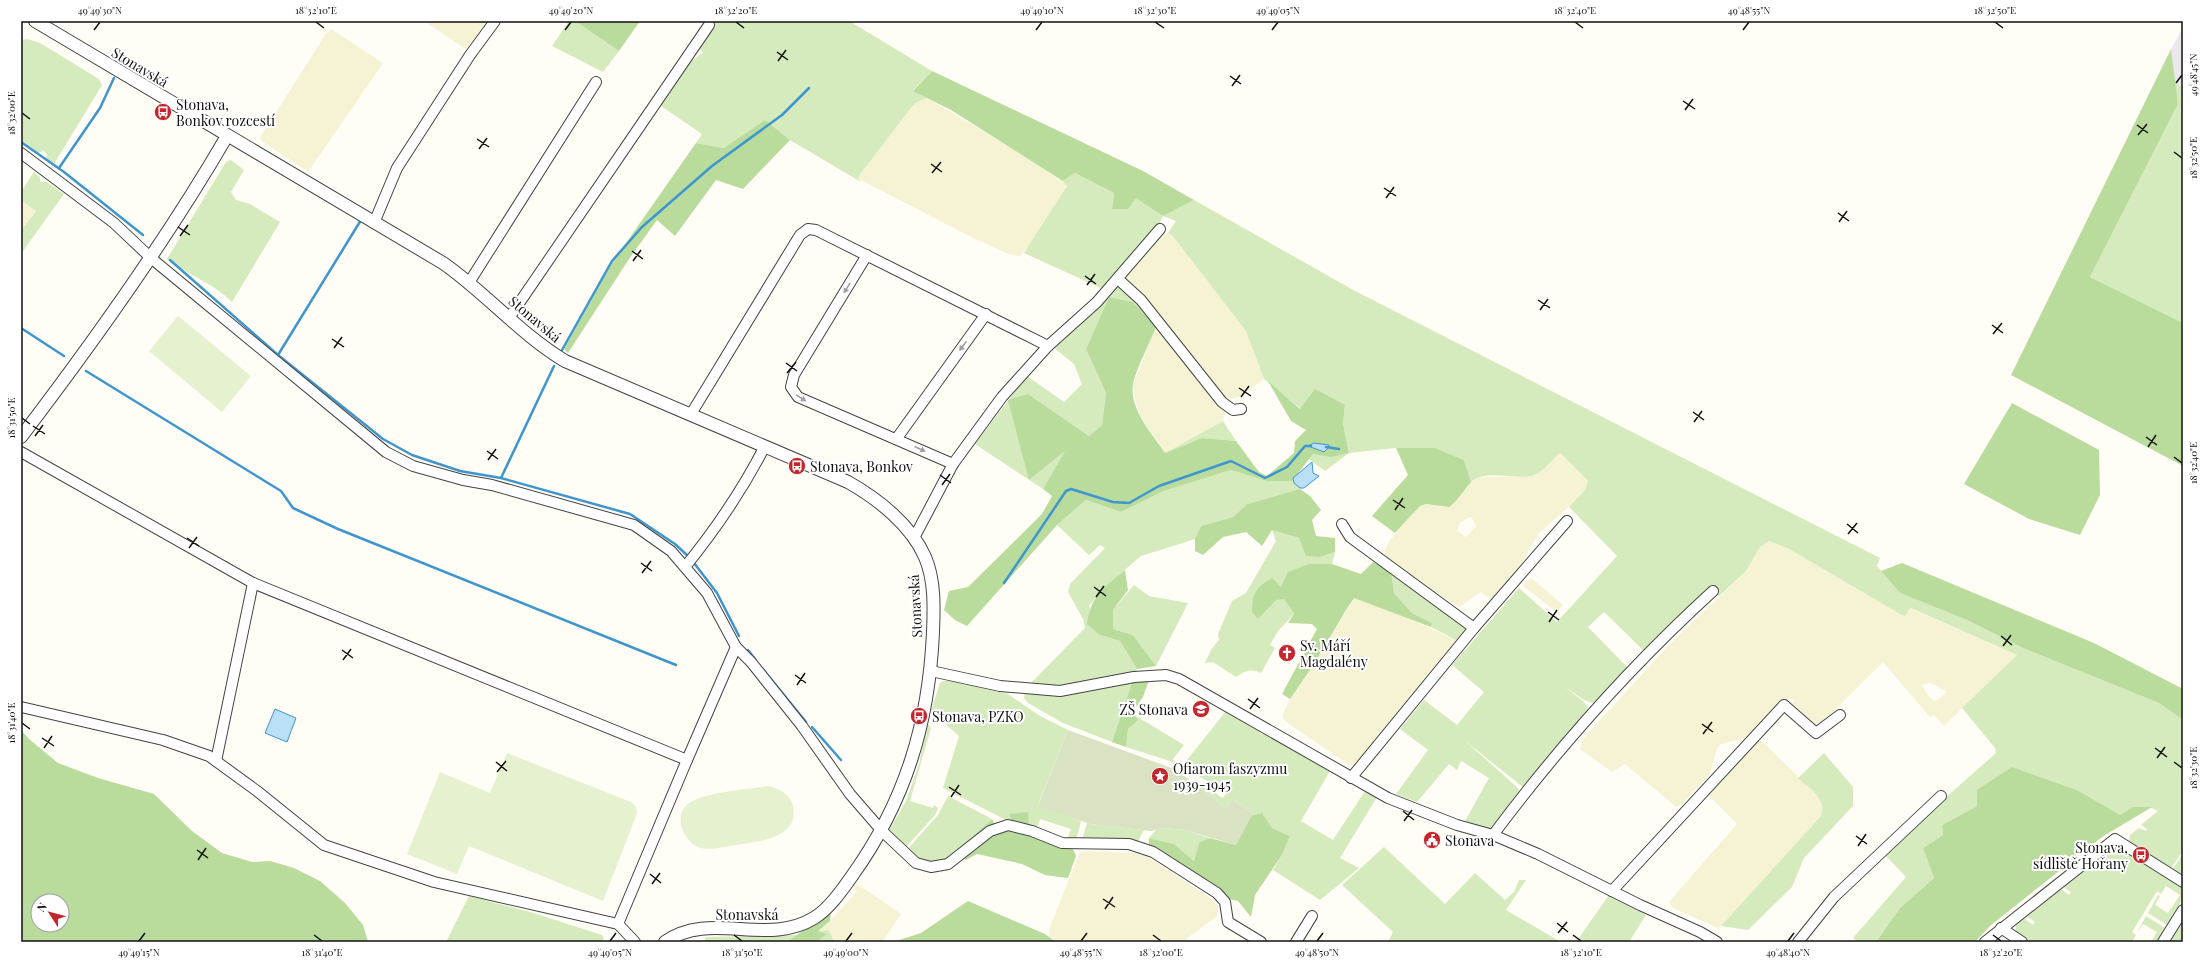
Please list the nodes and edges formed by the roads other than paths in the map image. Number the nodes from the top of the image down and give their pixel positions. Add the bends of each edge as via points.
1 (35, 21) edge
2 (495, 21) edge
3 (709, 26) dead end
4 (596, 82) dead end
5 (227, 136) junction
6 (21, 153) edge
7 (374, 222) junction
8 (1160, 230) dead end
9 (867, 255) junction
10 (151, 258) junction
11 (1118, 279) junction
12 (470, 281) junction
13 (986, 314) junction
14 (509, 318) junction
15 (1048, 346) junction
16 (1241, 409) dead end
17 (691, 414) junction
18 (21, 436) edge
19 (896, 438) junction
20 (765, 446) junction
21 (21, 453) edge
22 (954, 464) junction
23 (1567, 521) dead end
24 (1342, 524) dead end
25 (914, 538) junction
26 (685, 567) junction
27 (253, 583) junction
28 (1713, 591) dead end
29 (1474, 628) junction
30 (736, 647) junction
31 (931, 671) junction
32 (21, 707) edge
33 (1840, 714) dead end
34 (687, 760) junction
35 (216, 761) junction
36 (1351, 778) junction
37 (1941, 796) dead end
38 (882, 831) junction
39 (1493, 835) junction
40 (2183, 882) edge
41 (1612, 891) junction
42 (2183, 910) edge
43 (1312, 916) dead end
44 (618, 924) junction
45 (2001, 928) junction
46 (635, 942) edge
47 (665, 942) edge
48 (1261, 942) edge
49 (1296, 942) edge
50 (1717, 942) edge
51 (1798, 942) edge
52 (1985, 942) edge
53 (2022, 942) edge
54 (2163, 942) edge

1 - 5 street, Stonavská
2 - 7 street via 397,168
3 - 14 street
4 - 12 street
5 - 7 street, Stonavská
5 - 10 street
6 - 10 street via 114,223
7 - 12 street, Stonavská
8 - 11 street
9 - 13 street
9 - 17 street via 816,230 808,230 800,235
9 -> 19 street via 794,375 791,387 798,398
10 - 18 street via 78,362
10 - 26 street via 386,452 413,466 492,485 634,525 671,551
11 - 15 street via 1097,302
11 - 16 street via 1141,300 1222,402 1232,410
12 - 14 street, Stonavská
13 - 15 street
13 -> 19 street
14 - 17 street, Stonavská via 538,344 565,361
15 - 22 street via 1002,397
17 - 20 street, Stonavská
19 -> 22 street
20 - 25 street, Stonavská via 839,477 862,490 889,512
20 - 26 street via 751,474 699,551
21 - 27 street
22 - 25 street
23 - 29 street
24 - 29 street via 1350,537
25 - 31 street, Stonavská via 925,558 931,584
26 - 30 street via 707,592
27 - 34 street
27 - 35 street
28 - 39 street via 1595,710 1525,792
29 - 36 street
30 - 34 street
30 - 38 street via 751,662 850,794
31 - 36 street via 1000,686 1060,691 1134,677 1166,675 1180,679
31 - 38 street, Stonavská via 915,749 901,791
32 - 35 street via 163,740 209,756
33 - 41 street via 1816,733 1784,705
34 - 44 street
35 - 44 street via 324,845 434,882
36 - 39 street via 1388,798 1457,825
37 - 51 street via 1834,897
38 - 47 street, Stonavská via 843,889 816,917 797,927 774,931 700,928 682,933
38 - 48 street via 916,863 931,867 948,864 990,831 1008,824 1062,843 1129,844 1153,852 1217,893 1225,902 1228,922
39 - 41 street
40 - 45 street via 2115,839
41 - 50 street
42 - 54 street
43 - 49 street
44 - 46 street
45 - 52 street
45 - 53 street

